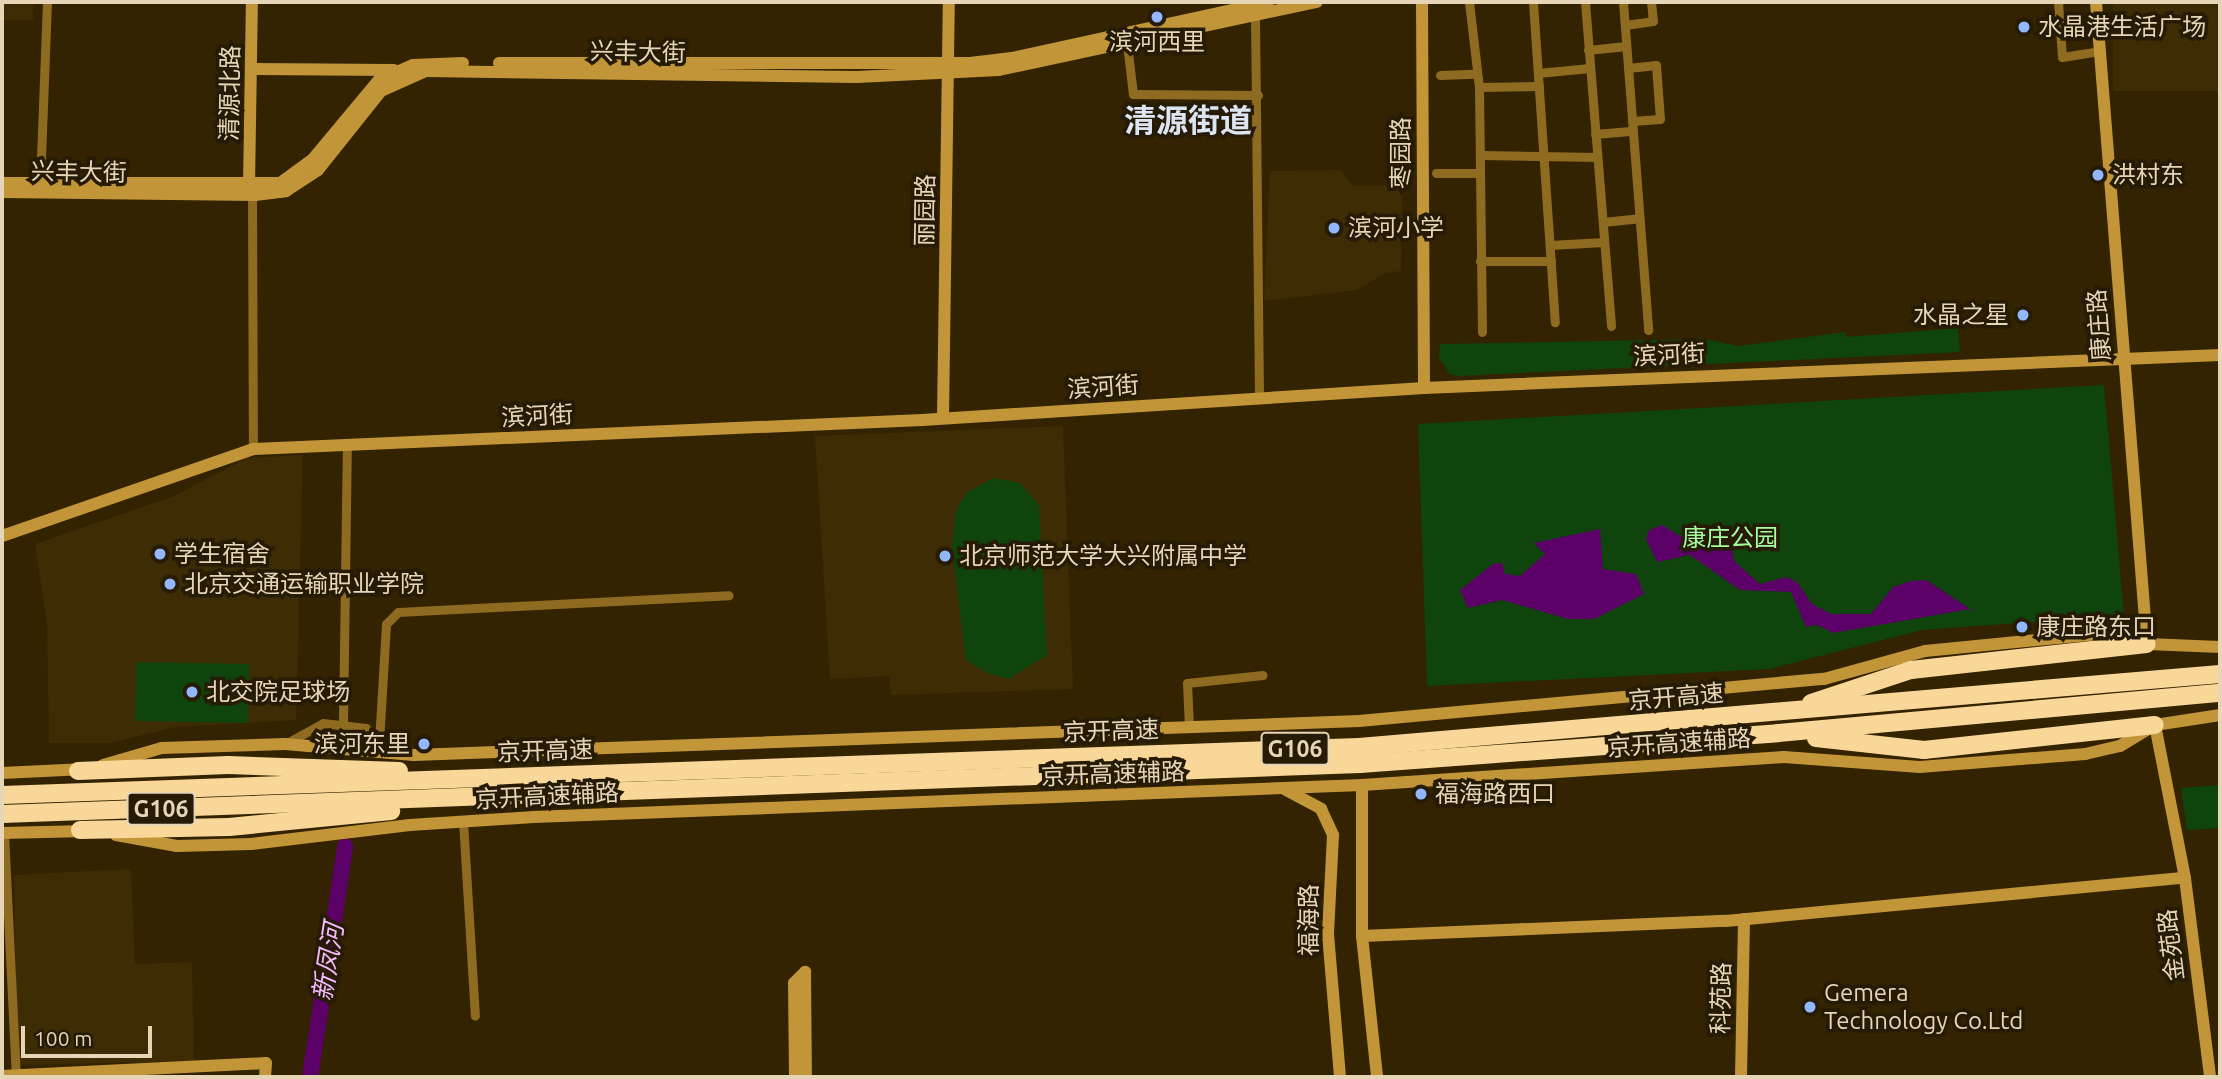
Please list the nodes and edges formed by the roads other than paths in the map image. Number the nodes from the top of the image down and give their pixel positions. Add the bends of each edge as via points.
1 (47, 2) edge
2 (252, 2) edge
3 (949, 2) edge
4 (1268, 2) edge
5 (1317, 2) edge
6 (1422, 2) edge
7 (1469, 2) edge
8 (1533, 2) edge
9 (1585, 2) edge
10 (1623, 2) edge
11 (1651, 2) edge
12 (2058, 2) edge
13 (2096, 2) edge
14 (1255, 15) junction
15 (1625, 25) junction
16 (1127, 44) junction
17 (1626, 46) junction
18 (1588, 50) junction
19 (2101, 51) junction
20 (1590, 68) junction
21 (1628, 68) junction
22 (251, 69) junction
23 (948, 69) junction
24 (397, 71) junction
25 (1538, 73) junction
26 (1474, 74) junction
27 (1440, 75) dead end
28 (1539, 86) junction
29 (1479, 87) junction
30 (1258, 95) junction
31 (1632, 121) junction
32 (1633, 131) junction
33 (1595, 134) junction
34 (1480, 155) junction
35 (1544, 156) junction
36 (1597, 157) junction
37 (1436, 173) dead end
38 (1479, 173) junction
39 (2, 183) edge
40 (40, 184) junction
41 (252, 190) junction
42 (2, 192) edge
43 (1639, 218) junction
44 (1603, 222) junction
45 (1604, 242) junction
46 (1550, 245) junction
47 (1480, 261) junction
48 (1551, 261) junction
49 (1555, 322) dead end
50 (1611, 326) dead end
51 (1648, 330) dead end
52 (1482, 332) dead end
53 (2220, 355) edge
54 (2123, 358) junction
55 (1424, 388) junction
56 (1259, 398) junction
57 (944, 412) junction
58 (346, 445) junction
59 (253, 449) junction
60 (2, 536) edge
61 (729, 595) dead end
62 (2147, 644) junction
63 (2220, 647) edge
64 (2220, 674) edge
65 (1263, 675) dead end
66 (2220, 693) edge
67 (1779, 713) junction
68 (2220, 715) edge
69 (342, 723) junction
70 (2155, 725) junction
71 (1189, 727) junction
72 (1778, 733) junction
73 (379, 742) junction
74 (285, 744) junction
75 (391, 754) junction
76 (366, 767) junction
77 (78, 771) junction
78 (2, 773) edge
79 (317, 775) junction
80 (1362, 785) junction
81 (1282, 788) junction
82 (2, 795) edge
83 (319, 812) junction
84 (368, 816) junction
85 (463, 821) junction
86 (2, 826) edge
87 (80, 830) junction
88 (2185, 878) junction
89 (1744, 919) junction
90 (1362, 936) junction
91 (475, 1016) dead end
92 (16, 1075) junction
93 (2, 1076) edge
94 (265, 1077) edge
95 (795, 1077) edge
96 (806, 1077) edge
97 (1340, 1077) edge
98 (1377, 1077) edge
99 (1741, 1077) edge
100 (2210, 1077) edge

1 - 40 street
2 - 22 main road, 清源北路
3 - 23 main road, 丽园路
4 - 23 main road, 兴丰大街
5 - 14 main road, 兴丰大街
6 - 55 main road, 枣园路
7 - 26 street
8 - 25 street
9 - 18 street
10 - 15 street
11 - 15 street via 1653,21
12 - 19 street via 2062,57
13 - 19 main road, 康庄路
14 - 16 main road, 兴丰大街
14 - 30 street
15 - 17 street
16 - 23 main road, 兴丰大街 via 999,70
16 - 30 street via 1133,94
17 - 18 street
17 - 21 street
18 - 20 street
19 - 54 main road, 康庄路
20 - 25 street
20 - 33 street
21 - 31 street
21 - 31 street via 1656,65 1660,119
22 - 24 main road
22 - 41 main road, 清源北路
23 - 24 main road, 兴丰大街 via 433,62
23 - 41 main road, 兴丰大街 via 426,71 381,91 318,170 302,183 286,191
23 - 57 main road, 丽园路
24 - 41 main road, 兴丰大街 via 364,92 312,160 293,176
25 - 28 street
26 - 27 street
26 - 29 street
28 - 29 street
28 - 35 street
29 - 34 street
30 - 56 street
31 - 32 street
32 - 33 street
32 - 43 street
33 - 36 street
34 - 35 street
34 - 38 street
35 - 36 street
35 - 46 street
36 - 44 street
37 - 38 street
38 - 47 street
39 - 40 main road, 兴丰大街
40 - 41 main road, 兴丰大街
41 - 42 main road, 兴丰大街
41 - 59 street
43 - 44 street
43 - 51 street
44 - 45 street
45 - 46 street
45 - 50 street
46 - 48 street
47 - 48 street
47 - 52 street
48 - 49 street
53 - 54 main road, 滨河街
54 - 55 main road, 滨河街
54 - 62 main road, 康庄路
55 - 56 main road, 滨河街
56 - 57 main road, 滨河街
57 - 58 main road, 滨河街
58 - 59 main road, 滨河街
58 - 69 street
59 - 60 main road, 滨河街
61 - 73 street via 398,612 386,624
62 - 63 main road, 京开高速辅路
62 - 67 highway via 1911,670
62 - 71 main road, 京开高速辅路 via 2108,633 1925,652 1824,679 1765,686 1359,721
64 - 67 highway, 京开高速 / G106
65 - 71 street via 1187,683
66 - 72 highway, 京开高速 / G106
67 - 76 highway, 京开高速 / G106 via 1359,747 495,777
68 - 70 main road, 京开高速辅路
69 - 73 street via 366,727
69 - 74 street via 323,723
70 - 72 highway via 1924,750
70 - 80 main road, 京开高速辅路 via 2120,746 2085,754 1920,767 1784,757
70 - 88 main road, 金苑路
71 - 75 main road, 京开高速辅路
72 - 84 highway, 京开高速 / G106 via 1360,764 494,798
73 - 75 street
74 - 76 main road, 京开高速辅路 via 317,748
74 - 77 main road, 京开高速辅路 via 162,748
75 - 76 main road, 京开高速辅路
76 - 79 highway, 京开高速
77 - 78 main road, 京开高速辅路
77 - 79 highway
79 - 82 highway, G106
80 - 81 main road, 京开高速辅路
80 - 90 main road
81 - 85 main road, 京开高速辅路
81 - 97 main road, 福海路 via 1321,808 1333,835 1328,934
83 - 84 highway, 京开高速
83 - 86 highway, G106
83 - 87 highway via 229,827
84 - 85 main road, 京开高速辅路
84 - 87 main road, 京开高速辅路 via 320,838 177,846
85 - 91 street
86 - 87 main road, 京开高速辅路
86 - 92 street
88 - 89 main road
88 - 100 main road, 金苑路
89 - 90 main road
89 - 99 main road, 科苑路
90 - 98 main road
92 - 93 main road
92 - 94 main road via 266,1063
95 - 96 main road via 794,983 805,972

